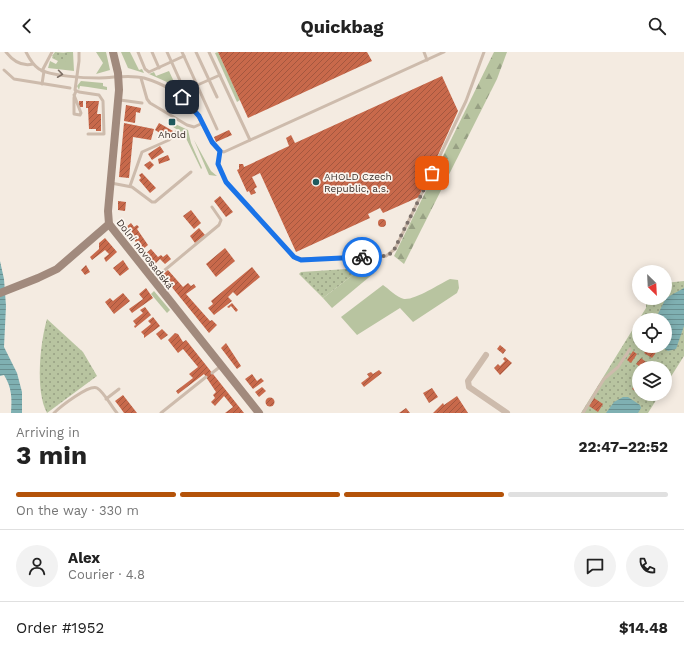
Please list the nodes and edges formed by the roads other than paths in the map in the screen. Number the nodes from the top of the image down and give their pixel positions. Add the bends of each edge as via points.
1 (6, 52) edge
2 (26, 52) edge
3 (52, 52) edge
4 (79, 52) edge
5 (113, 52) edge
6 (138, 52) edge
7 (152, 52) edge
8 (167, 52) edge
9 (182, 52) edge
10 (196, 52) edge
11 (209, 52) edge
12 (424, 52) edge
13 (444, 52) edge
14 (484, 52) edge
15 (184, 56) junction
16 (427, 60) junction
17 (172, 62) junction
18 (34, 64) junction
19 (159, 68) junction
20 (4, 70) dead end
21 (43, 71) junction
22 (220, 75) junction
23 (76, 76) junction
24 (118, 76) junction
25 (141, 78) junction
26 (209, 80) junction
27 (42, 84) junction
28 (182, 85) dead end
29 (197, 85) junction
30 (70, 88) dead end
31 (76, 91) junction
32 (74, 95) junction
33 (182, 97) junction
34 (217, 97) dead end
35 (118, 100) junction
36 (142, 103) dead end
37 (203, 123) junction
38 (217, 128) dead end
39 (176, 132) dead end
40 (88, 134) dead end
41 (250, 140) junction
42 (220, 151) junction
43 (192, 172) dead end
44 (111, 183) junction
45 (130, 186) junction
46 (212, 207) dead end
47 (109, 224) junction
48 (152, 280) junction
49 (0, 293) edge
50 (630, 349) dead end
51 (486, 355) dead end
52 (221, 366) junction
53 (212, 373) dead end
54 (206, 377) dead end
55 (119, 389) dead end
56 (106, 399) junction
57 (119, 406) dead end
58 (114, 409) junction
59 (54, 413) edge
60 (117, 413) edge
61 (161, 413) edge
62 (259, 413) edge
63 (507, 413) edge
64 (583, 413) edge

1 - 18 lane via 16,62
2 - 18 lane
3 - 21 lane
4 - 23 lane via 80,62
5 - 24 main road, Dolní novosadská
6 - 19 lane via 146,71
7 - 19 lane
8 - 17 lane
9 - 15 lane
10 - 26 lane
11 - 22 lane
12 - 16 lane
13 - 16 lane
14 - 42 lane via 466,101 408,222 395,249 386,256 296,259 226,182 218,164
15 - 17 lane
15 - 29 lane
16 - 41 lane
17 - 19 lane
17 - 28 lane
18 - 21 lane
20 - 27 lane via 14,80
21 -> 23 lane
21 - 27 lane
22 - 26 lane
22 - 41 lane
23 - 24 lane
23 - 31 lane
24 - 25 lane
24 - 35 main road, Dolní novosadská
25 - 33 lane via 162,85
25 - 37 lane via 150,103 187,125
26 - 29 lane
26 - 34 lane
27 - 30 lane
29 - 33 lane
29 - 38 lane
31 - 32 lane
31 - 40 lane via 99,95 103,99 104,134
32 - 32 lane via 74,114 80,115 82,112
33 - 37 lane
35 - 36 lane
35 - 44 main road, Dolní novosadská
37 - 42 lane via 212,142
39 - 45 lane via 169,140 142,152
41 - 42 lane via 226,151
43 - 45 lane via 155,202
44 - 45 lane
44 - 47 main road, Dolní novosadská
46 - 48 lane via 221,220 219,225
47 - 48 main road, Dolní novosadská
47 - 49 main road via 57,269
48 - 52 main road, Dolní novosadská
50 - 64 lane via 618,367 604,379
51 - 63 street via 468,381 469,387
52 - 53 lane
52 - 62 main road, Dolní novosadská
54 - 61 lane
55 - 56 lane
56 - 58 lane
56 - 59 lane via 98,389 89,388
57 - 58 lane
58 - 60 lane

